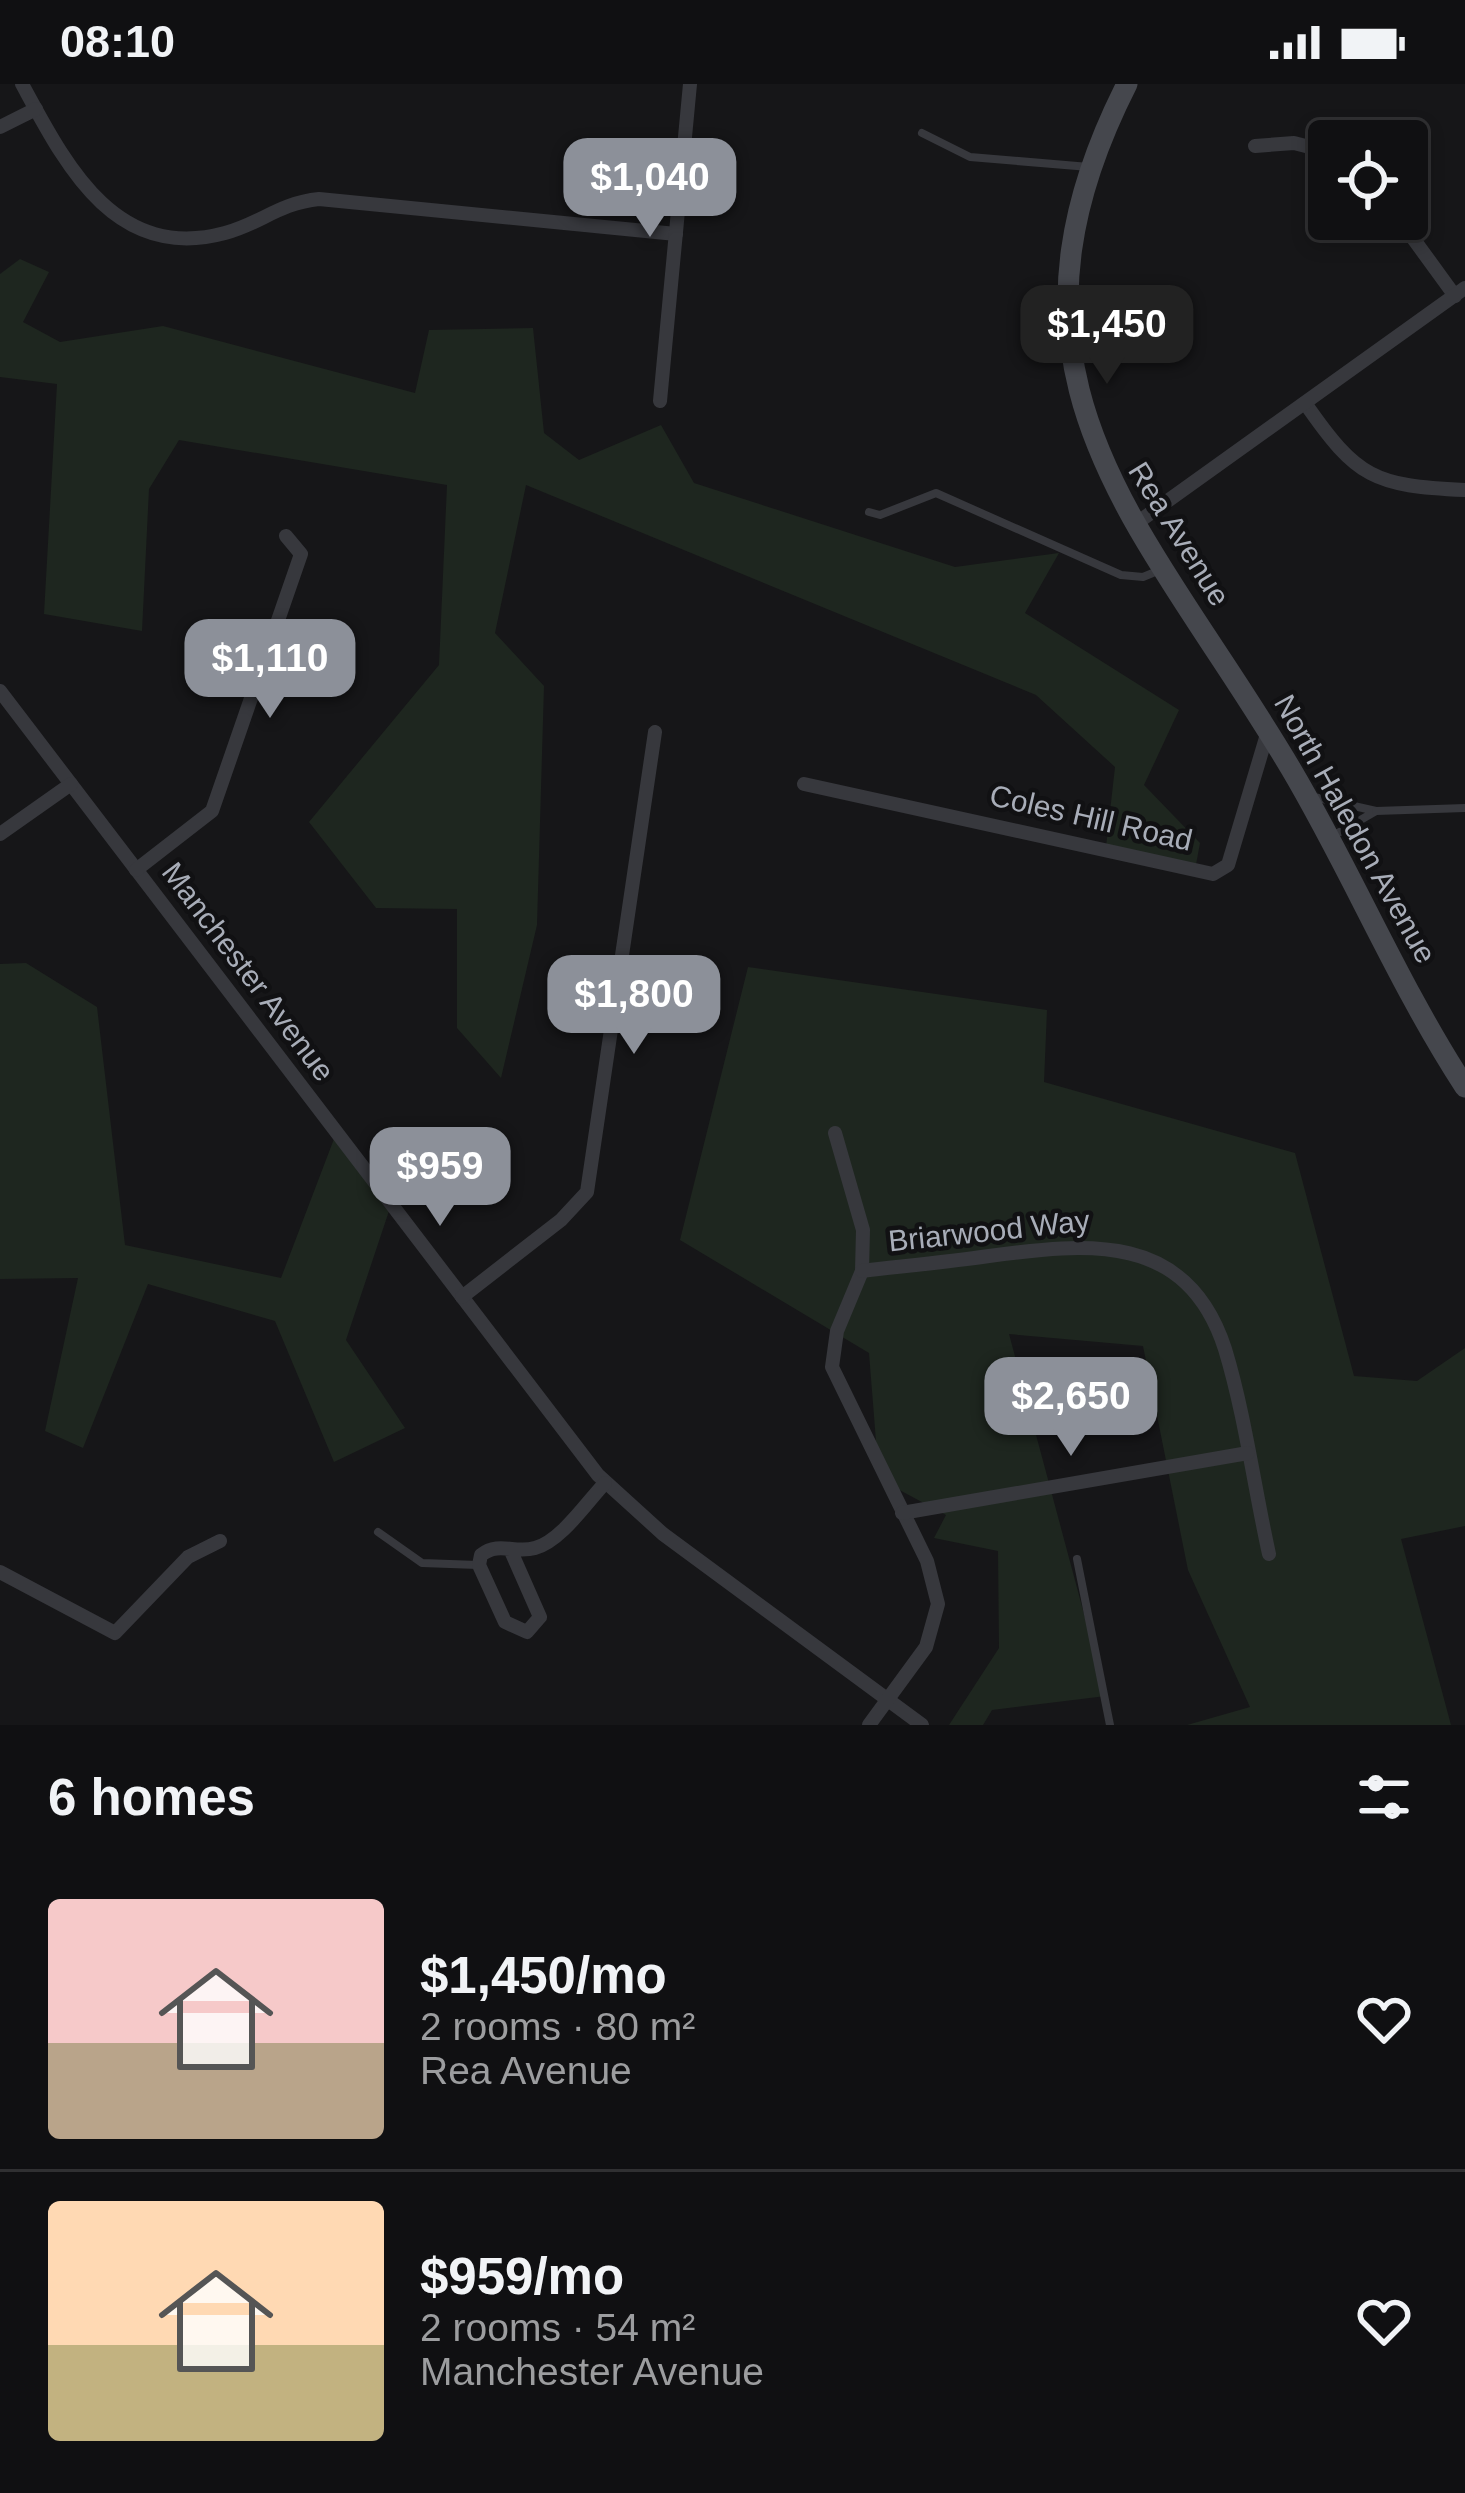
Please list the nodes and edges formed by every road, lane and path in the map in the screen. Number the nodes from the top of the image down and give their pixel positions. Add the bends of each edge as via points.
1 (22, 84) edge
2 (690, 84) edge
3 (1127, 84) edge
4 (36, 109) junction
5 (0, 127) edge
6 (922, 133) dead end
7 (1255, 146) dead end
8 (1308, 147) edge
9 (1090, 167) junction
10 (676, 233) junction
11 (1417, 240) edge
12 (1460, 292) edge
13 (660, 401) dead end
14 (1305, 403) junction
15 (1465, 490) edge
16 (869, 512) dead end
17 (1134, 525) junction
18 (286, 536) dead end
19 (1162, 569) junction
20 (1225, 664) joint
21 (0, 691) edge
22 (1268, 731) junction
23 (655, 732) dead end
24 (71, 784) junction
25 (804, 784) dead end
26 (1306, 796) junction
27 (1465, 808) edge
28 (1376, 811) junction
29 (0, 834) edge
30 (1329, 838) junction
31 (136, 870) junction
32 (1465, 1087) edge
33 (835, 1133) dead end
34 (862, 1271) junction
35 (462, 1297) junction
36 (1248, 1454) junction
37 (605, 1483) junction
38 (902, 1513) junction
39 (378, 1532) dead end
40 (220, 1540) dead end
41 (510, 1549) junction
42 (1268, 1554) dead end
43 (1077, 1559) dead end
44 (479, 1565) junction
45 (0, 1571) edge
46 (888, 1699) junction
47 (869, 1725) edge
48 (922, 1725) edge
49 (1110, 1725) edge

1 - 4 street
2 - 10 street
3 - 9 street, Rea Avenue
4 - 5 street
4 - 10 street via 71,173 97,201 122,220 174,236 221,235 274,208 318,199
6 - 9 lane via 970,157
7 - 8 street
9 - 17 street, Rea Avenue via 1072,248 1070,328 1086,419
10 - 13 street
11 - 12 street
12 - 14 street
14 - 15 street via 1341,455 1367,476 1402,488
14 - 17 street
16 - 19 lane via 940,494 1121,575
17 - 19 street, Rea Avenue
18 - 31 street via 301,554 212,811
19 - 20 street, Rea Avenue
20 - 22 street, North Haledon Avenue
21 - 24 street, Manchester Avenue
22 - 25 street, Coles Hill Road via 1228,865 1213,874
22 - 26 street, North Haledon Avenue
23 - 35 street via 587,1192
24 - 29 street
24 - 31 street, Manchester Avenue
26 - 28 lane
26 - 30 street, North Haledon Avenue
27 - 28 lane
28 - 30 lane
30 - 32 street, North Haledon Avenue
31 - 35 street, Manchester Avenue
33 - 34 street via 863,1230
34 - 36 street, Briarwood Way via 1086,1246 1149,1257 1207,1309 1224,1345
34 - 38 street via 832,1367
35 - 37 street, Manchester Avenue
36 - 38 street
36 - 42 street, Briarwood Way
37 - 41 street via 545,1544
37 - 46 street, Manchester Avenue
38 - 46 street via 927,1561 938,1617
39 - 44 lane via 422,1563
40 - 45 street via 188,1557 116,1633
41 - 44 street via 484,1551
41 - 44 street via 541,1617 535,1629 506,1622
43 - 49 lane
46 - 47 street
46 - 48 street, Manchester Avenue

